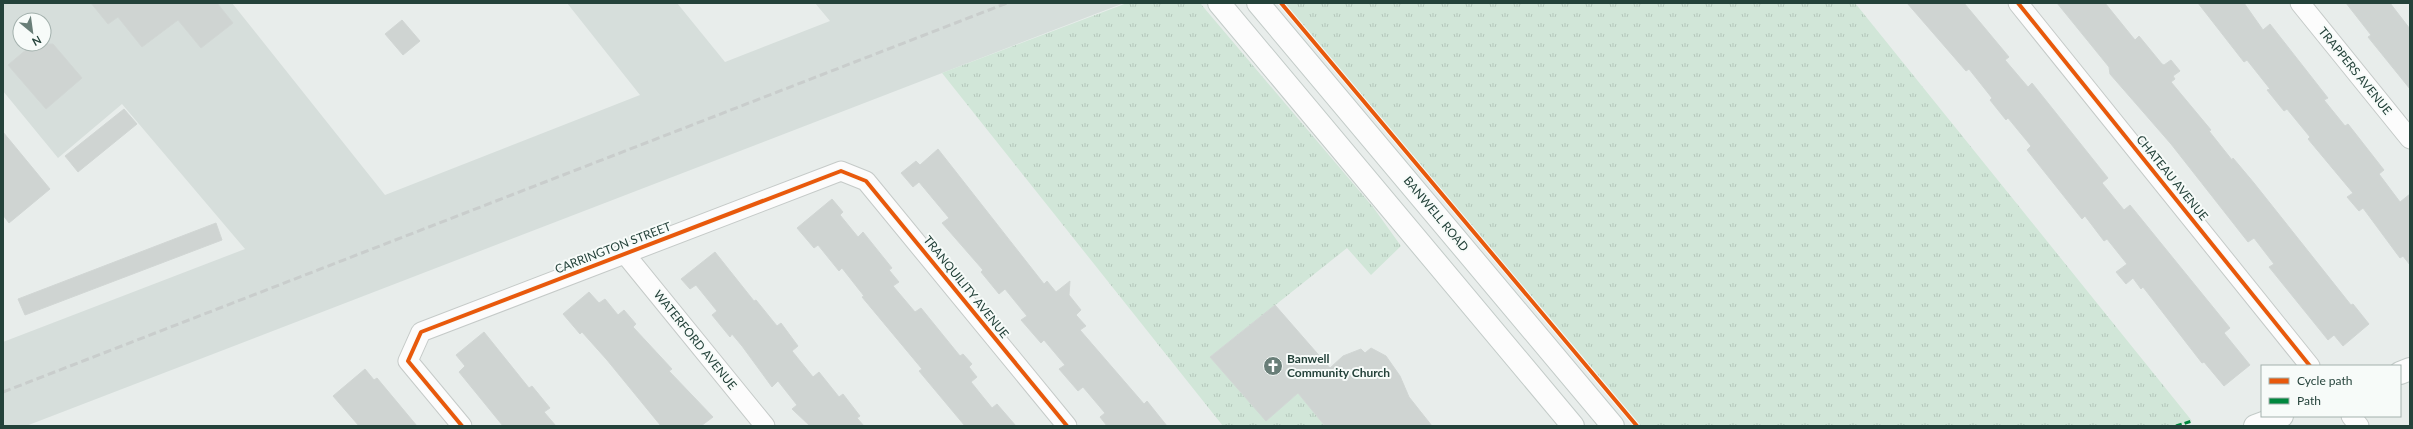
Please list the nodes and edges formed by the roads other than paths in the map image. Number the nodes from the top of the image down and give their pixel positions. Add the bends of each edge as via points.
1 (1218, 3) edge
2 (1258, 3) edge
3 (2018, 3) edge
4 (2300, 3) edge
5 (2410, 138) edge
6 (841, 171) joint
7 (625, 254) junction
8 (2309, 365) edge
9 (2279, 417) edge
10 (2352, 417) edge
11 (462, 426) edge
12 (765, 426) edge
13 (1067, 426) edge
14 (1573, 426) edge
15 (1614, 426) edge
16 (2255, 426) edge
17 (2359, 426) edge

1 - 14 main road
2 - 15 main road, BANWELL ROAD
3 - 8 street, CHATEAU AVENUE
4 - 5 street, TRAPPERS AVENUE
6 - 7 street, CARRINGTON STREET
6 - 13 street, TRANQUILITY AVENUE via 866,182
7 - 11 street, CARRINGTON STREET via 421,332 408,361
7 - 12 street, WATERFORD AVENUE
9 - 16 main road
10 - 17 street

